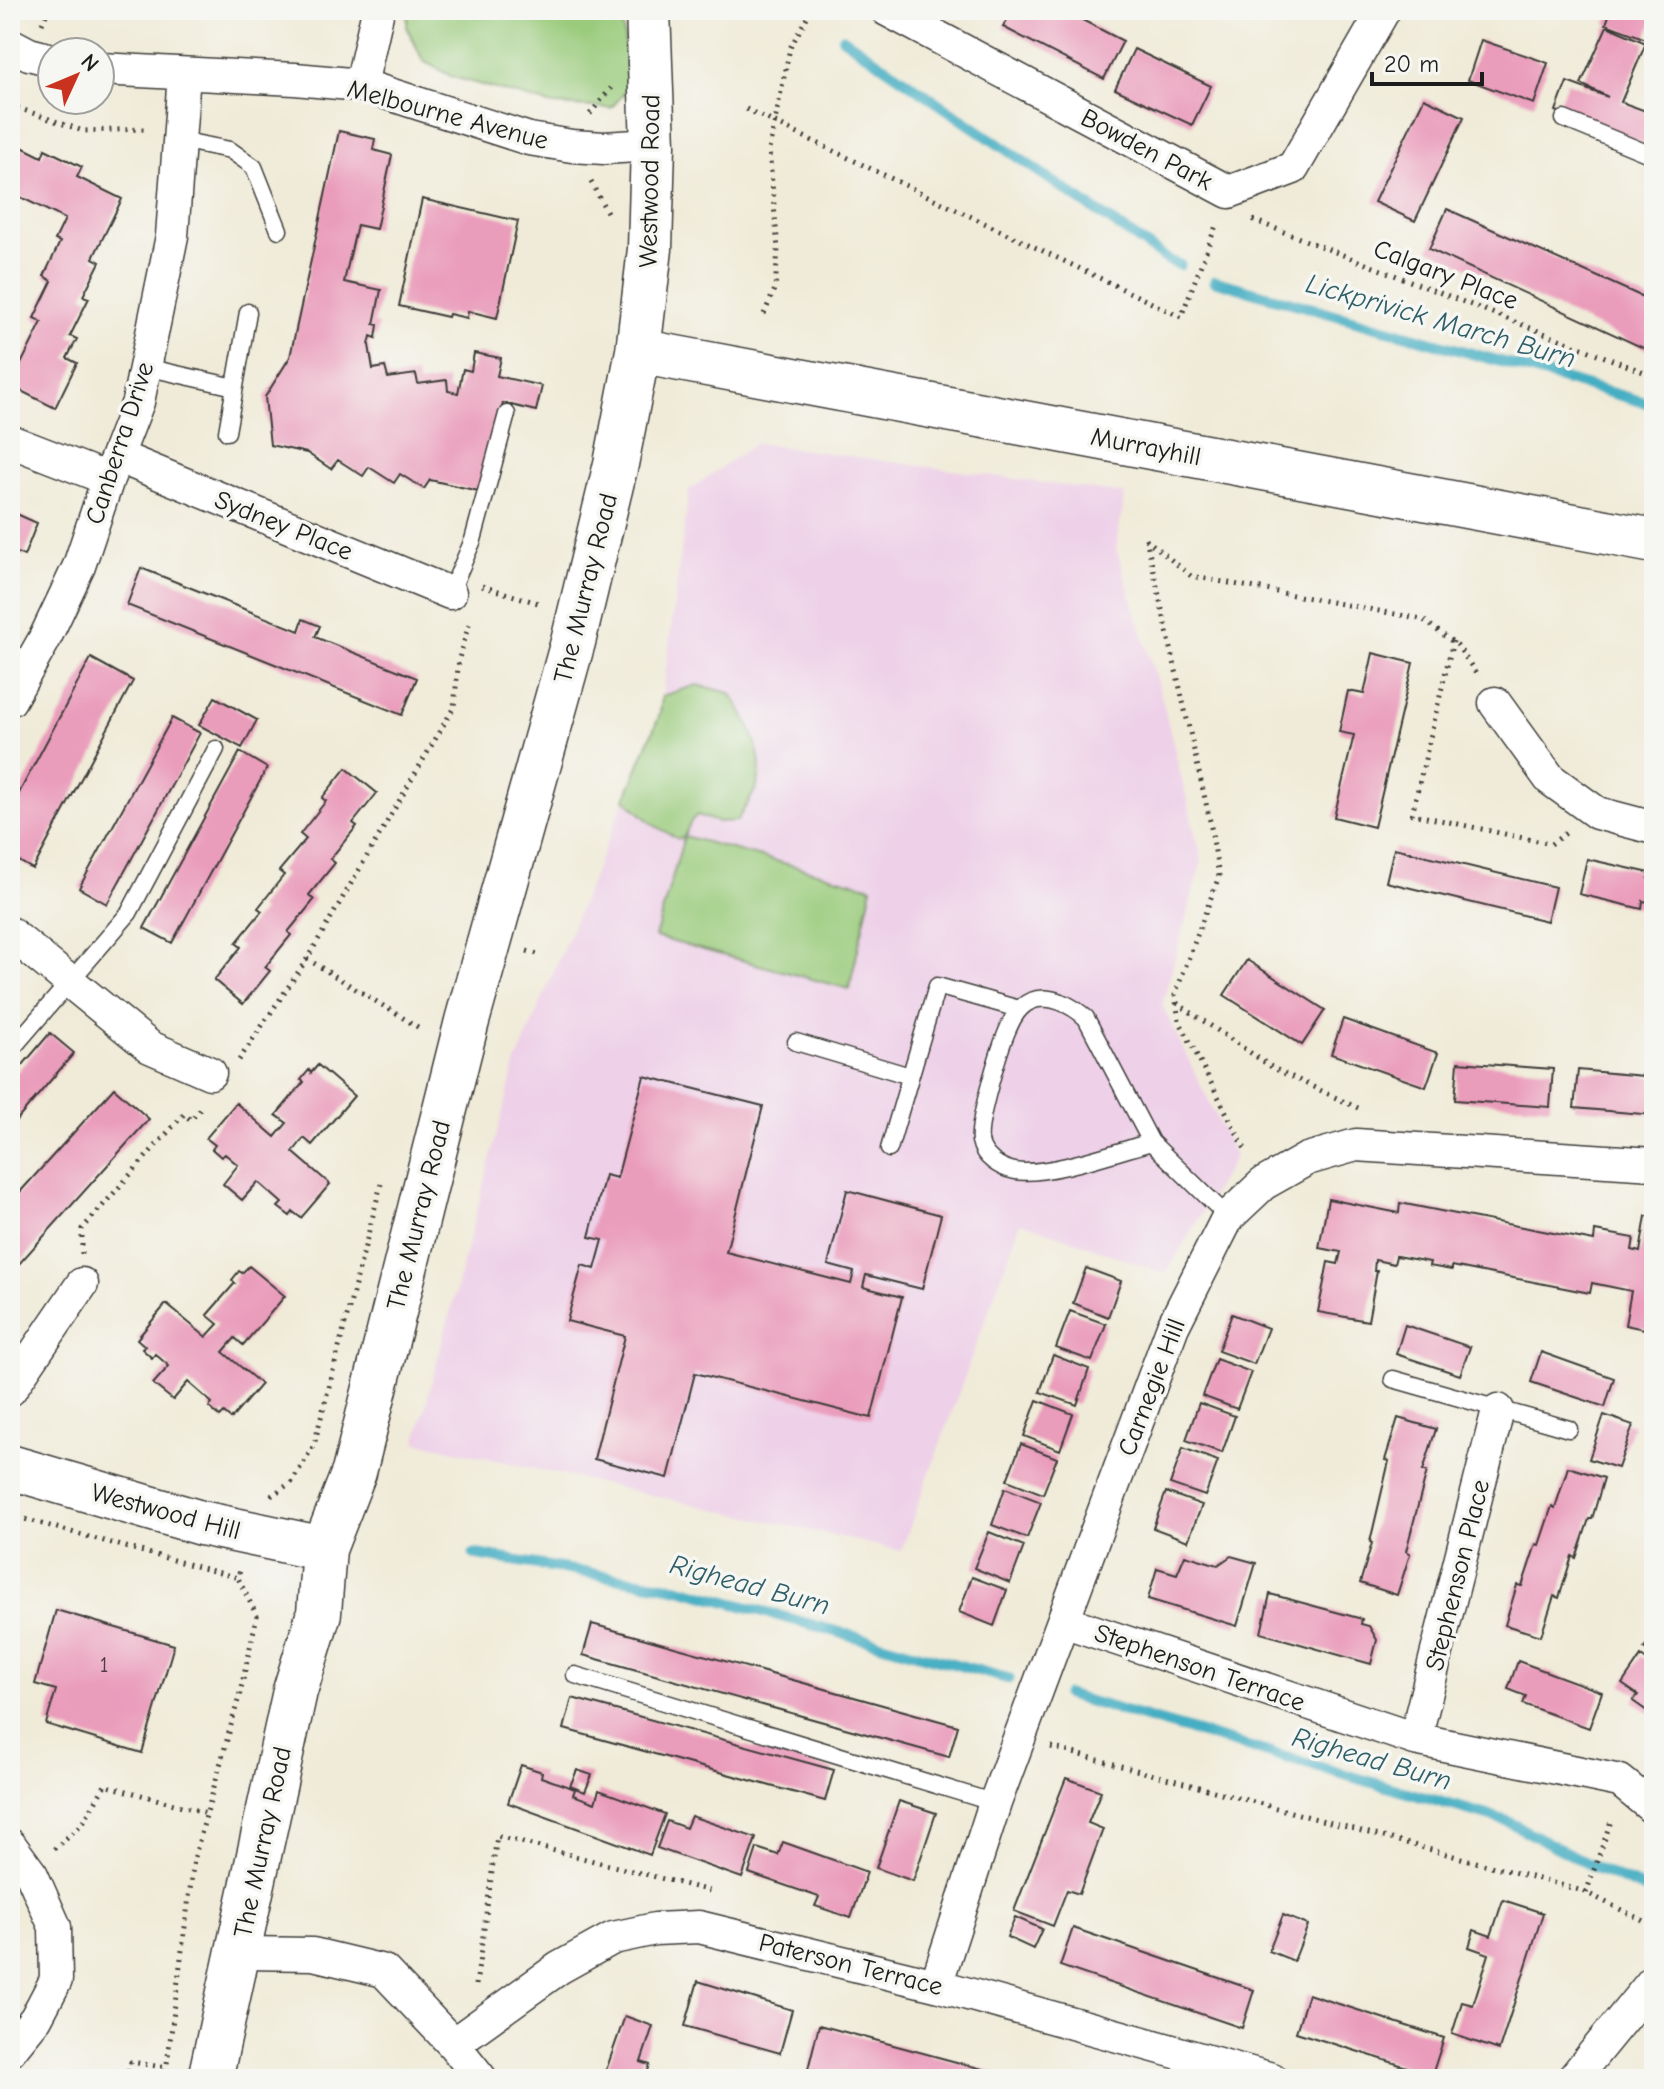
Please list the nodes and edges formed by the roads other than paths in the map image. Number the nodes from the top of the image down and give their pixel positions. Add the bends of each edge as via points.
1 (378, 10) edge
2 (648, 10) edge
3 (887, 10) edge
4 (1384, 10) edge
5 (10, 44) edge
6 (36, 56) edge
7 (116, 70) edge
8 (184, 74) junction
9 (361, 85) junction
10 (1564, 119) dead end
11 (180, 134) junction
12 (653, 145) junction
13 (1654, 156) edge
14 (279, 230) dead end
15 (248, 312) dead end
16 (638, 351) junction
17 (145, 367) junction
18 (235, 387) junction
19 (507, 414) dead end
20 (227, 432) dead end
21 (10, 441) edge
22 (113, 468) junction
23 (1654, 541) edge
24 (466, 602) joint
25 (10, 700) edge
26 (1495, 703) road end
27 (216, 749) dead end
28 (1654, 828) edge
29 (10, 933) edge
30 (70, 982) junction
31 (1019, 1009) junction
32 (796, 1042) dead end
33 (10, 1051) edge
34 (910, 1076) junction
35 (219, 1077) road end
36 (1151, 1142) junction
37 (889, 1149) dead end
38 (1654, 1164) edge
39 (1228, 1217) junction
40 (82, 1284) road end
41 (1393, 1379) dead end
42 (10, 1390) edge
43 (1498, 1410) junction
44 (1569, 1429) dead end
45 (10, 1467) edge
46 (324, 1549) junction
47 (1063, 1621) junction
48 (575, 1675) dead end
49 (1415, 1739) junction
50 (995, 1803) junction
51 (1654, 1809) edge
52 (19, 1858) edge
53 (237, 1953) junction
54 (1654, 1980) edge
55 (936, 1985) junction
56 (453, 2044) junction
57 (10, 2050) edge
58 (211, 2078) edge
59 (481, 2079) edge
60 (1272, 2079) edge
61 (1573, 2079) edge

1 - 9 street
2 - 12 street, Westwood Road
3 - 4 street, Bowden Park via 1226,200 1293,168
5 - 6 street
7 - 8 street, Melbourne Avenue
8 - 9 street, Melbourne Avenue
8 - 11 street, Canberra Drive
9 - 12 street, Melbourne Avenue via 529,139 604,148
10 - 13 lane
11 - 14 lane via 230,150 254,167
11 - 17 street, Canberra Drive via 172,236
12 - 16 street, Westwood Road via 650,249
15 - 18 lane
16 - 23 street, Murrayhill
16 - 46 street, The Murray Road via 573,642 467,1021 354,1472
17 - 18 lane
17 - 22 street, Canberra Drive
18 - 20 lane
19 - 24 lane via 473,540
21 - 22 street, Sydney Place
22 - 24 street, Sydney Place
22 - 25 street, Canberra Drive via 79,566
26 - 28 street via 1550,779 1597,813
27 - 30 lane via 129,913
29 - 30 street
30 - 33 lane
30 - 35 street via 150,1047
31 - 34 lane via 937,986
31 - 36 lane via 1044,998 1074,1007 1086,1018
31 - 36 lane via 1007,1031 981,1124 986,1155 1000,1166 1033,1171
32 - 34 lane
34 - 37 lane
36 - 39 lane
38 - 39 street, Carnegie Hill via 1356,1145 1307,1159 1263,1184
39 - 47 street, Carnegie Hill via 1173,1326
40 - 42 street
41 - 43 lane
43 - 44 lane
43 - 49 street, Stephenson Place
45 - 46 street, Westwood Hill via 201,1523
46 - 53 street, The Murray Road via 319,1613 295,1691
47 - 49 street, Stephenson Terrace
47 - 50 street, Carnegie Hill
48 - 50 lane
49 - 51 street, Stephenson Terrace via 1620,1781
50 - 55 street, Carnegie Hill
52 - 57 street via 55,1927 56,1980 36,2018
53 - 56 street via 313,1954 384,1971
53 - 58 street, The Murray Road
54 - 61 street
55 - 56 street, Paterson Terrace via 699,1927 655,1929 613,1938 559,1968
55 - 60 street, Paterson Terrace
56 - 59 street

